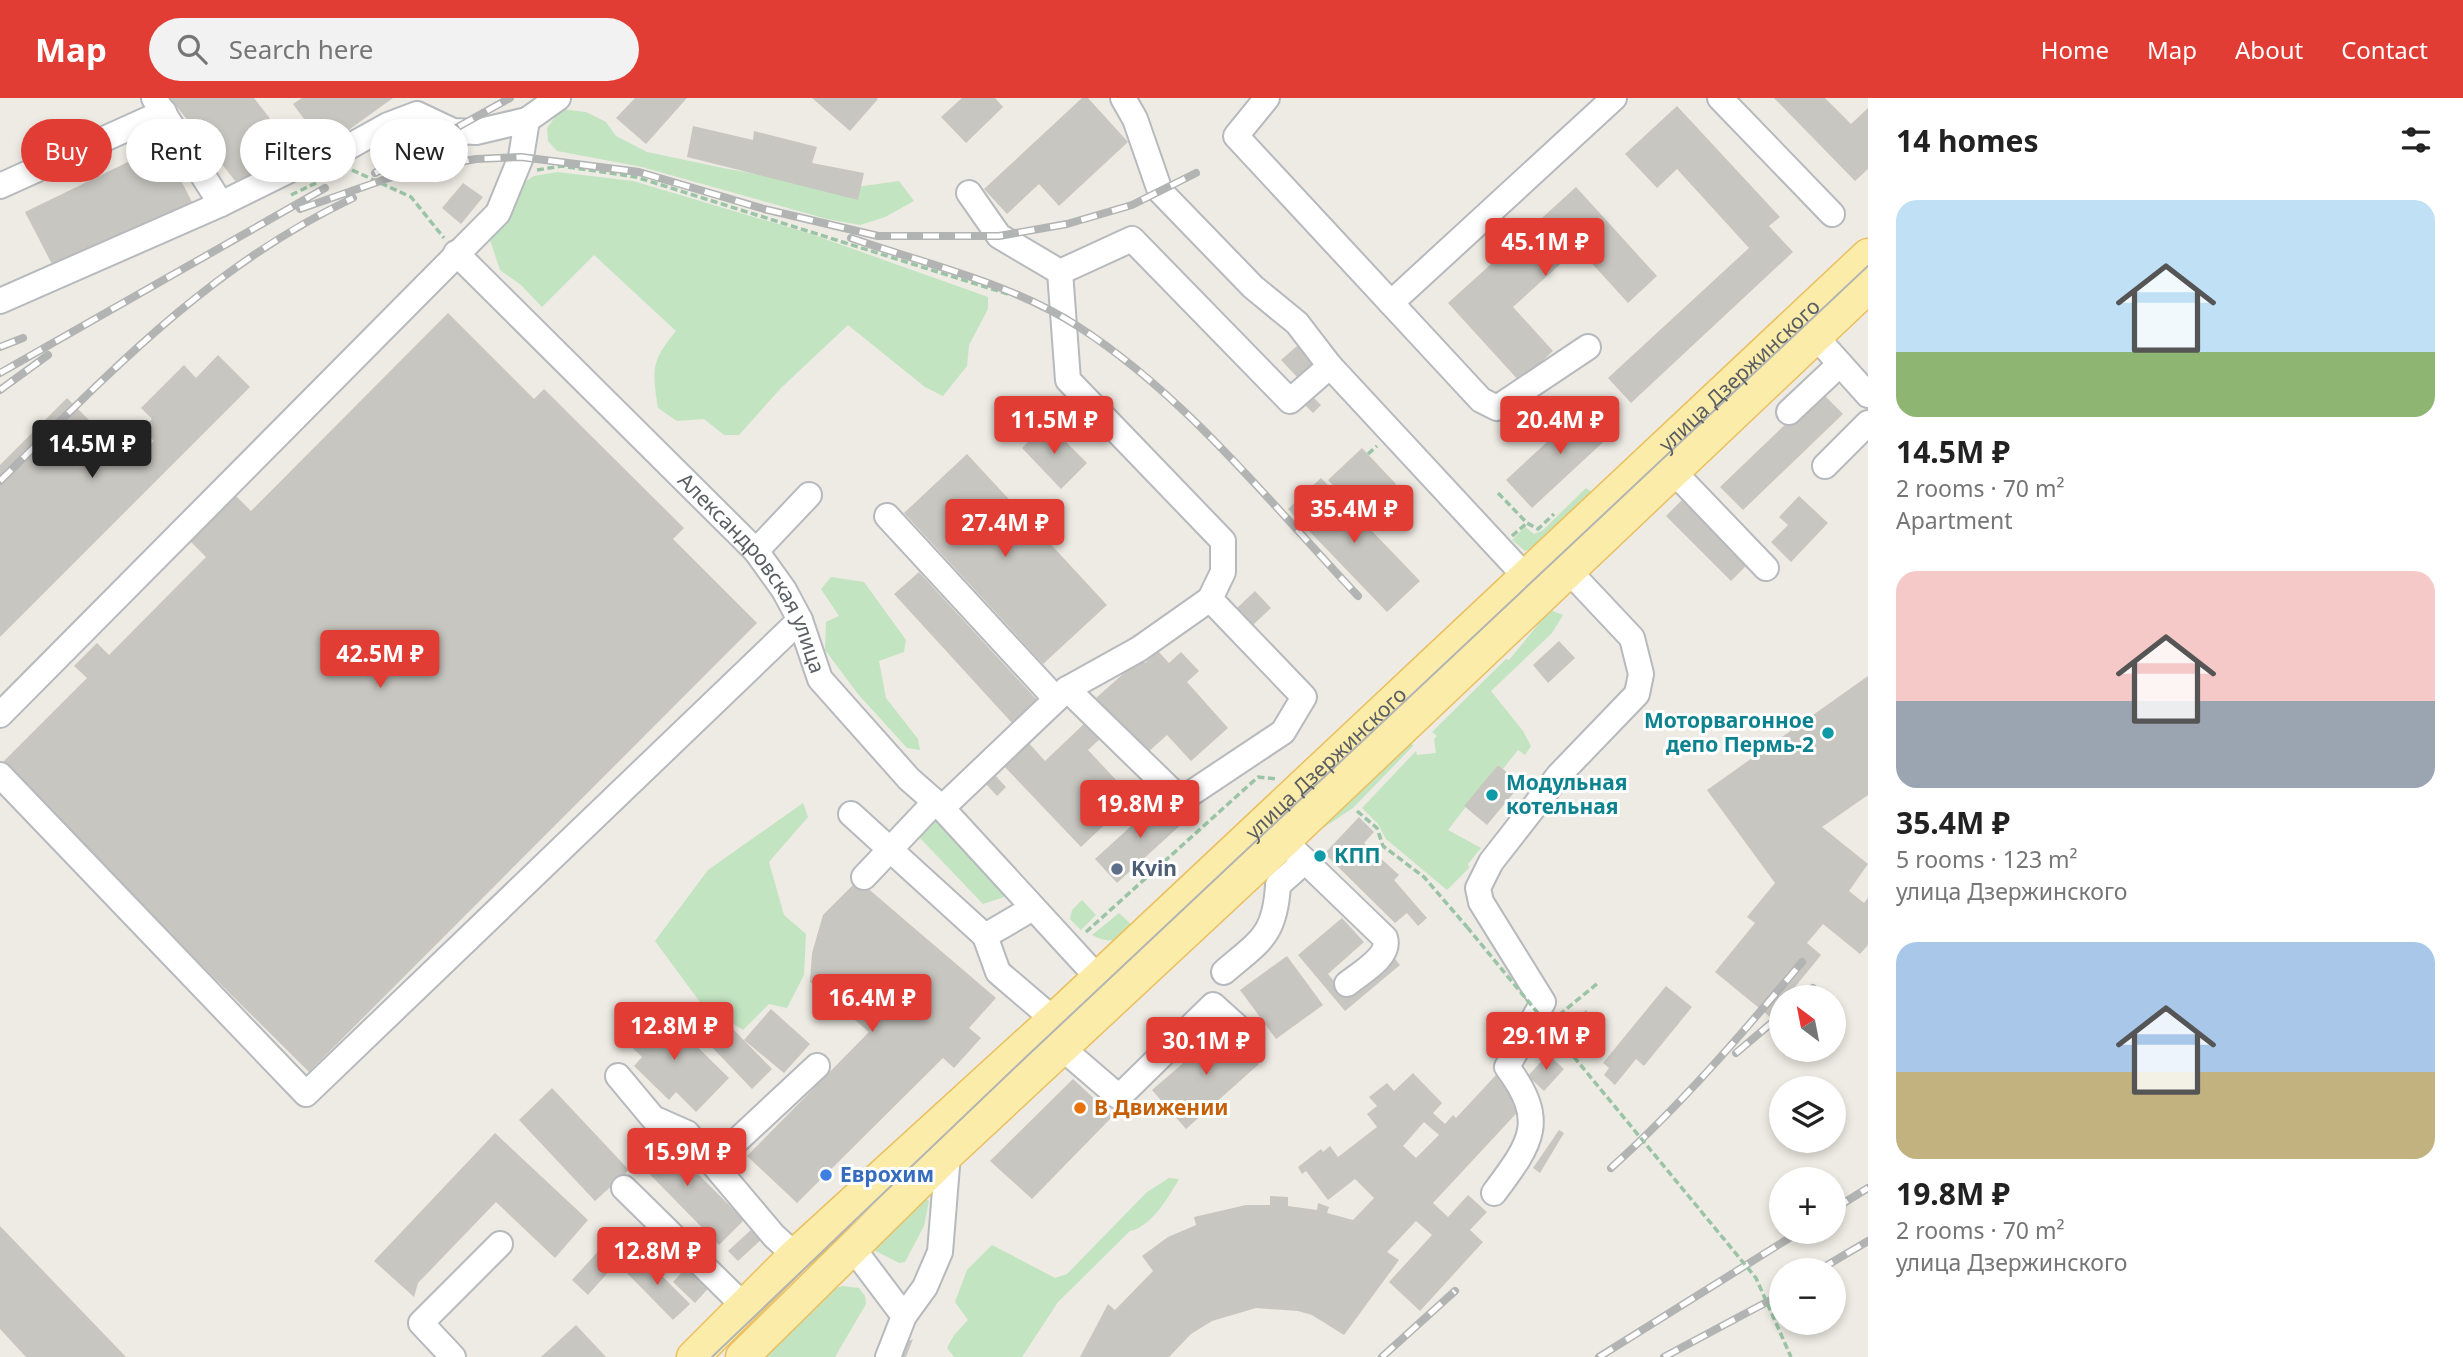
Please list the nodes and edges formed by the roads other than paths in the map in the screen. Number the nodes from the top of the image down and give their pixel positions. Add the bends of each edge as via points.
1 (558, 98) edge
2 (1124, 98) edge
3 (1267, 98) edge
4 (1614, 98) edge
5 (1720, 98) edge
6 (159, 105) edge
7 (527, 120) junction
8 (0, 186) edge
9 (969, 193) dead end
10 (221, 204) junction
11 (1832, 214) dead end
12 (456, 253) junction
13 (1868, 255) edge
14 (1060, 272) junction
15 (1868, 287) edge
16 (0, 301) edge
17 (1391, 303) junction
18 (1816, 337) junction
19 (1324, 347) junction
20 (1588, 347) dead end
21 (1840, 364) junction
22 (1868, 395) edge
23 (1789, 412) dead end
24 (1868, 423) edge
25 (1825, 466) dead end
26 (1673, 471) junction
27 (809, 495) dead end
28 (887, 516) dead end
29 (756, 551) junction
30 (1766, 568) dead end
31 (1568, 570) junction
32 (1534, 586) junction
33 (1210, 599) junction
34 (800, 620) junction
35 (1061, 694) junction
36 (0, 715) edge
37 (0, 775) edge
38 (939, 805) junction
39 (851, 814) dead end
40 (1284, 840) junction
41 (888, 851) junction
42 (864, 877) dead end
43 (1033, 908) junction
44 (985, 936) junction
45 (1224, 972) dead end
46 (1347, 984) dead end
47 (1107, 988) junction
48 (1242, 1031) dead end
49 (1058, 1034) junction
50 (817, 1066) dead end
51 (618, 1076) dead end
52 (948, 1154) junction
53 (714, 1162) junction
54 (624, 1188) dead end
55 (1494, 1193) dead end
56 (500, 1244) dead end
57 (852, 1247) junction
58 (795, 1255) junction
59 (742, 1304) junction
60 (904, 1316) junction
61 (453, 1357) edge
62 (693, 1357) edge
63 (742, 1357) edge
64 (888, 1357) edge

1 - 7 street
2 - 19 street via 1160,191 1253,287
3 - 17 street via 1236,135
4 - 17 street
5 - 11 street
6 - 8 street
6 - 10 street
7 - 10 street via 476,132 453,131 417,114
7 - 12 street via 521,157 498,213
9 - 14 street via 999,236
10 - 16 street
12 - 29 street, Александровская улица
12 - 36 street
13 - 32 main road, улица Дзержинского
14 - 19 street via 1132,239 1290,401
14 - 33 street via 1068,380 1223,541 1223,572
15 - 18 main road, улица Дзержинского
17 - 20 street via 1481,400 1497,408
18 - 21 street
18 - 26 main road, улица Дзержинского
19 - 32 street via 1436,485
21 - 22 street
21 - 23 street
24 - 25 street
26 - 30 street
26 - 31 main road, улица Дзержинского
27 - 29 street
28 - 35 street
29 - 34 street, Александровская улица
31 - 32 main road, улица Дзержинского
31 - 55 street via 1632,638 1642,674 1637,694 1559,775 1491,863 1478,888 1481,902 1543,1002 1507,1067 1531,1108 1531,1127 1521,1156
32 - 40 main road, улица Дзержинского
33 - 35 street via 1139,649
33 - 35 street via 1304,697 1283,732 1181,800
34 - 37 street via 306,1094
34 - 38 street, Александровская улица via 820,679 909,779
35 - 38 street
38 - 41 street
38 - 43 street, Александровская улица
39 - 41 street
40 - 45 street via 1275,916 1268,933
40 - 46 street via 1386,942 1383,954
40 - 47 main road, улица Дзержинского
41 - 42 street
41 - 44 street
43 - 44 street
43 - 47 street, Александровская улица
44 - 49 street via 998,972
47 - 49 main road, улица Дзержинского
48 - 49 street via 1213,1005 1119,1097
49 - 52 main road, улица Дзержинского
49 - 58 main road, улица Дзержинского
50 - 53 street
51 - 53 street via 653,1118 687,1133
52 - 57 main road, улица Дзержинского
52 - 60 street via 940,1252 925,1287
53 - 58 street
54 - 59 street
56 - 61 street via 421,1323
57 - 60 street
57 - 63 main road, улица Дзержинского
58 - 59 main road, улица Дзержинского
59 - 62 main road, улица Дзержинского
60 - 64 street

